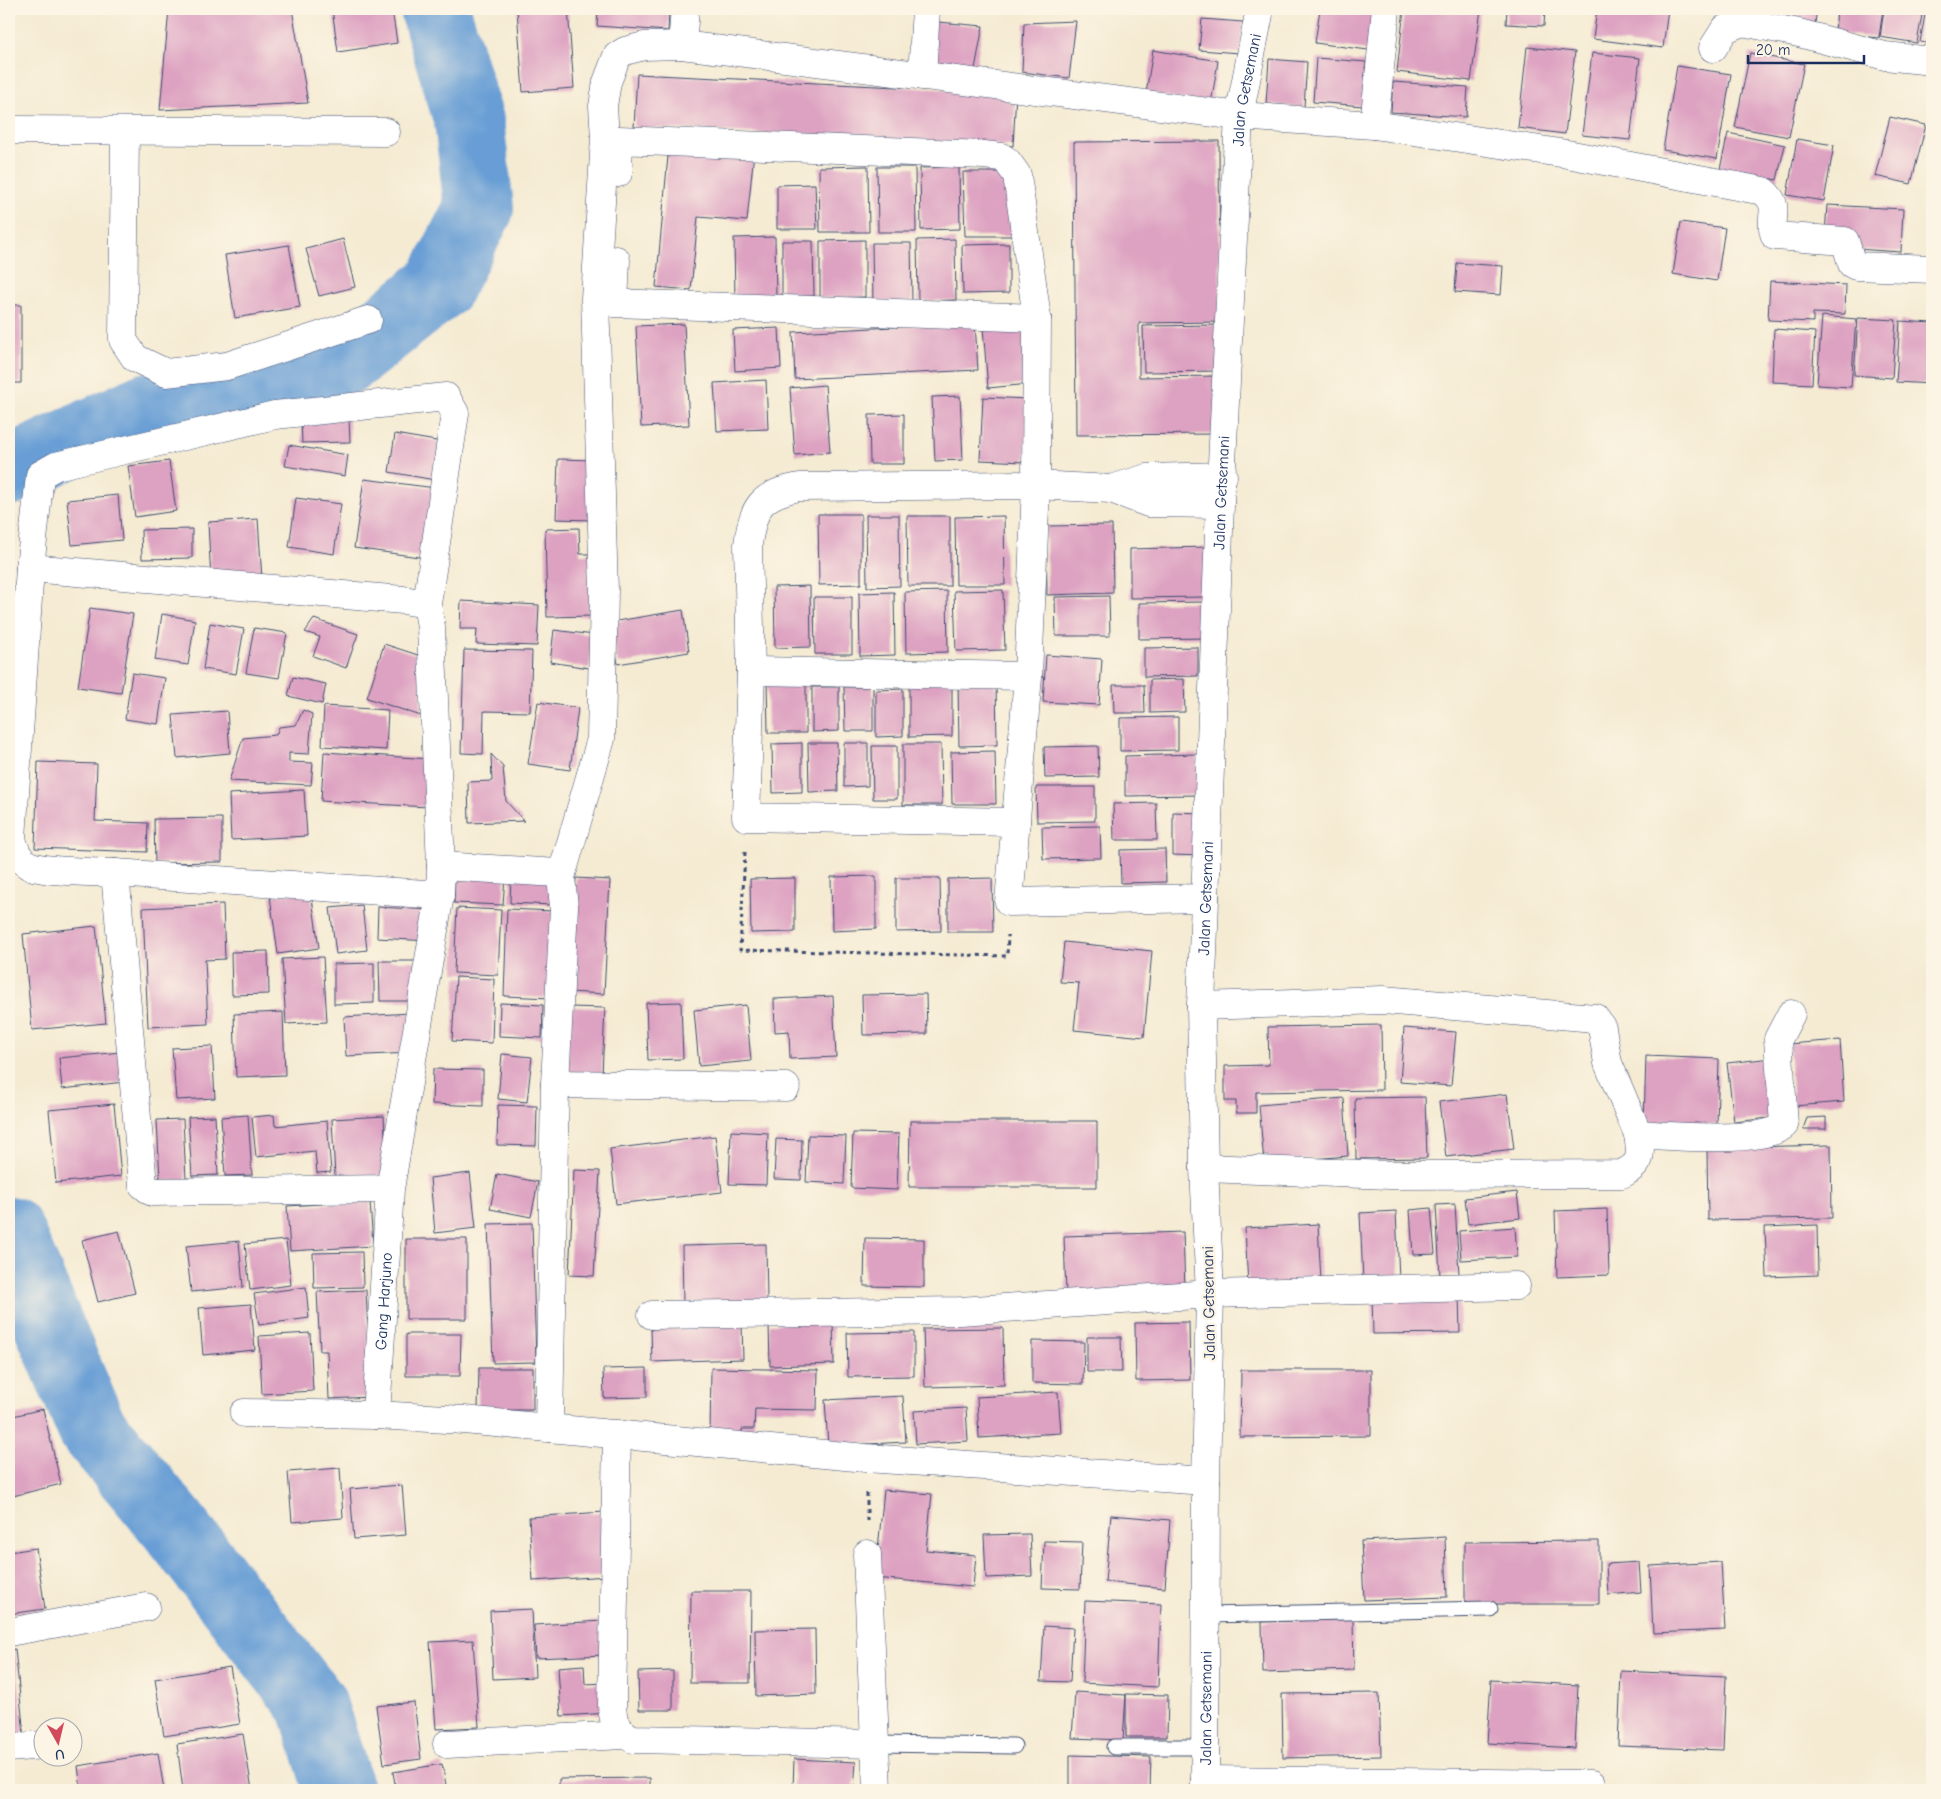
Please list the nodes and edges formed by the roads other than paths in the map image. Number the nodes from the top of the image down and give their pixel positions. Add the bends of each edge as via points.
1 (685, 9) edge
2 (926, 9) edge
3 (1260, 9) edge
4 (1386, 9) edge
5 (682, 45) junction
6 (1713, 48) dead end
7 (1932, 61) edge
8 (922, 76) junction
9 (1239, 116) junction
10 (1374, 124) junction
11 (9, 130) edge
12 (125, 131) junction
13 (386, 132) dead end
14 (1932, 269) edge
15 (1037, 318) junction
16 (368, 320) dead end
17 (1223, 476) junction
18 (1036, 485) junction
19 (1111, 489) junction
20 (1220, 504) junction
21 (30, 568) junction
22 (427, 604) junction
23 (751, 671) junction
24 (1028, 676) junction
25 (1016, 822) junction
26 (441, 866) junction
27 (115, 873) junction
28 (562, 877) junction
29 (440, 895) junction
30 (1205, 898) junction
31 (1201, 1006) junction
32 (1791, 1014) dead end
33 (555, 1084) junction
34 (786, 1087) dead end
35 (1638, 1134) junction
36 (1204, 1168) junction
37 (390, 1188) junction
38 (1516, 1286) dead end
39 (1210, 1294) junction
40 (652, 1315) dead end
41 (244, 1413) dead end
42 (376, 1415) junction
43 (549, 1428) junction
44 (617, 1434) junction
45 (1206, 1481) junction
46 (868, 1554) road end
47 (146, 1607) dead end
48 (1490, 1609) dead end
49 (1207, 1615) junction
50 (9, 1632) edge
51 (624, 1735) junction
52 (447, 1744) dead end
53 (876, 1744) junction
54 (32, 1746) edge
55 (1014, 1746) dead end
56 (1114, 1747) dead end
57 (1205, 1747) junction
58 (9, 1748) edge
59 (1591, 1784) dead end
60 (1205, 1785) edge
61 (877, 1790) edge

1 - 5 street
2 - 8 street
3 - 9 street, Jalan Getsemani
4 - 10 street
5 - 8 street
5 - 28 street via 644,46 617,56 607,82 603,106 605,138 595,299 604,591 601,739
6 - 7 street via 1725,29 1742,22 1799,32 1885,56
8 - 9 street
9 - 10 street
9 - 17 street, Jalan Getsemani
10 - 14 street via 1568,154 1763,191 1775,207 1775,236 1845,241 1852,264 1856,266
11 - 12 street
12 - 13 street
12 - 16 street via 123,340 135,358 166,373 227,366
15 - 15 street via 614,303 619,140 1000,157 1012,165 1017,175
15 - 18 street
17 - 19 street via 1147,478
17 - 20 street, Jalan Getsemani
18 - 19 street
18 - 23 street via 800,487 777,491 764,500 750,529
18 - 24 street
19 - 20 street via 1148,504
20 - 30 street, Jalan Getsemani
21 - 22 street
21 - 22 street, Gang Harjuno via 40,475 56,466 275,416 446,396 455,413
21 - 27 street via 13,812 14,848 23,861 36,867
22 - 26 street, Gang Harjuno via 431,627
23 - 24 street
23 - 25 street via 746,817
24 - 25 street
25 - 30 street via 1009,902
26 - 28 street via 558,873
26 - 29 street, Gang Harjuno
27 - 29 street
27 - 37 street via 143,1185 152,1192
28 - 33 street via 564,907
29 - 37 street, Gang Harjuno
30 - 31 street, Jalan Getsemani
31 - 35 street via 1383,1000 1595,1018 1602,1028 1608,1062
31 - 36 street, Jalan Getsemani
32 - 35 street via 1778,1039 1784,1125 1779,1130 1697,1138
33 - 34 street
33 - 43 street
35 - 36 street via 1641,1156 1634,1167 1622,1174 1390,1175
36 - 39 street, Jalan Getsemani
37 - 42 street, Gang Harjuno
38 - 39 street
39 - 40 street via 960,1311
39 - 45 street, Jalan Getsemani
41 - 42 street
42 - 43 street
43 - 44 street
44 - 45 street via 866,1458
44 - 51 street via 612,1705 616,1727
45 - 49 street, Jalan Getsemani
46 - 53 street
47 - 50 street
48 - 49 lane
49 - 57 street, Jalan Getsemani
51 - 52 street
51 - 53 street via 633,1739
53 - 55 lane
53 - 61 street
54 - 58 street
56 - 57 lane
57 - 60 street, Jalan Getsemani
59 - 60 street

